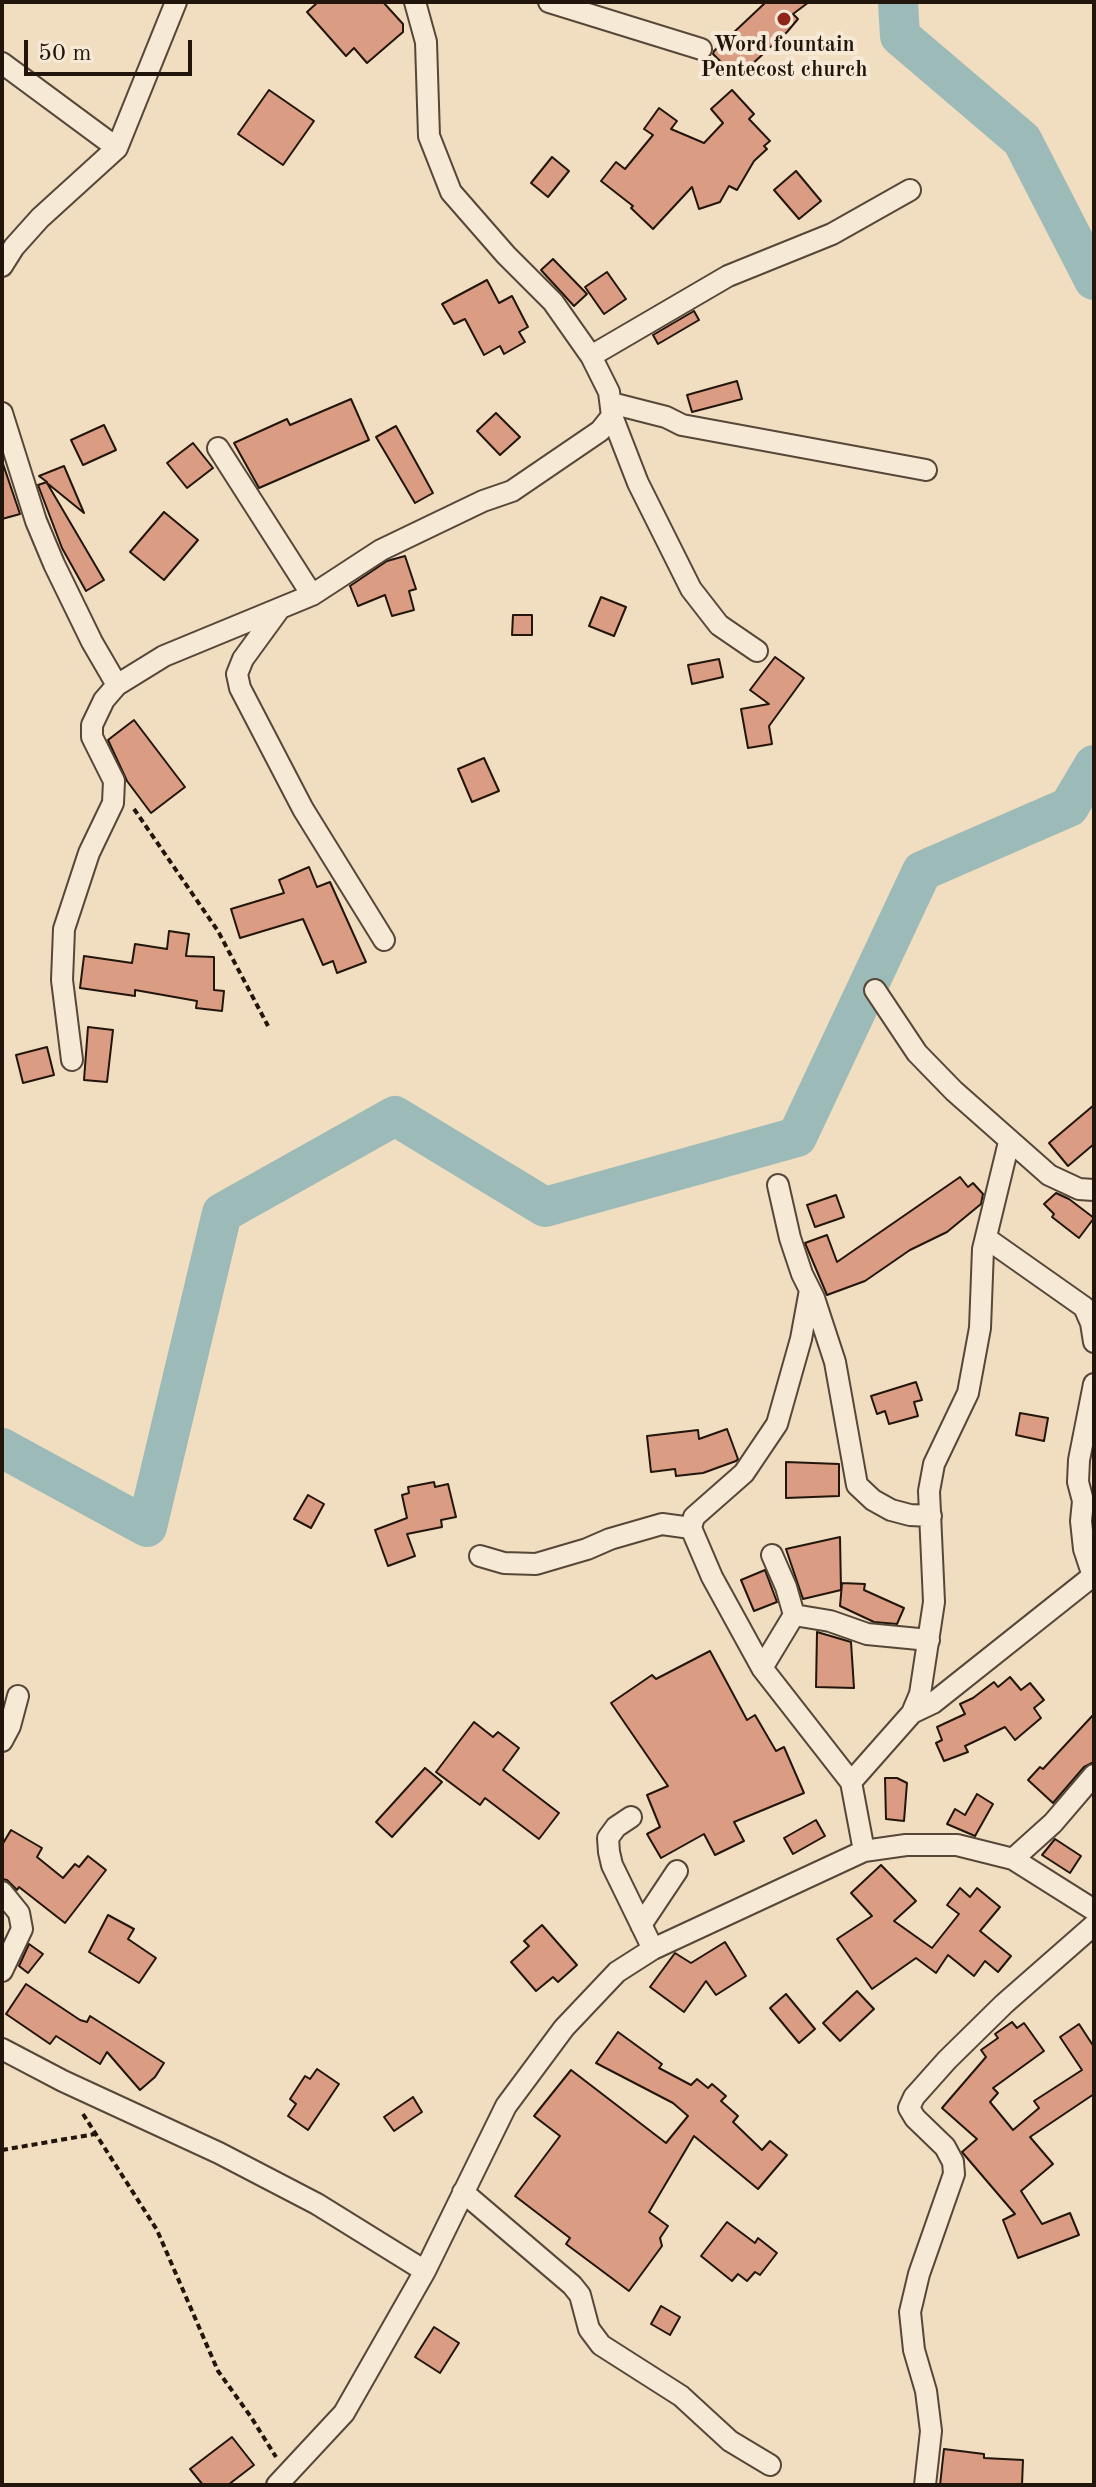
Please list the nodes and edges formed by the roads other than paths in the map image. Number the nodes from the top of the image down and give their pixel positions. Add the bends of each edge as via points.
1 (176, 2) edge
2 (415, 2) edge
3 (549, 2) edge
4 (701, 49) dead end
5 (2, 63) edge
6 (117, 148) junction
7 (910, 190) dead end
8 (2, 266) edge
9 (591, 356) junction
10 (611, 410) junction
11 (2, 413) edge
12 (218, 448) dead end
13 (926, 470) dead end
14 (312, 595) junction
15 (280, 609) junction
16 (757, 651) dead end
17 (117, 685) junction
18 (384, 940) dead end
19 (875, 990) dead end
20 (72, 1060) dead end
21 (1009, 1142) junction
22 (778, 1185) dead end
23 (1094, 1190) edge
24 (986, 1238) junction
25 (810, 1290) junction
26 (1094, 1342) edge
27 (1094, 1384) edge
28 (931, 1516) junction
29 (691, 1528) junction
30 (772, 1555) dead end
31 (480, 1556) dead end
32 (1094, 1576) edge
33 (794, 1615) junction
34 (929, 1640) junction
35 (762, 1668) junction
36 (18, 1696) dead end
37 (912, 1713) junction
38 (2, 1741) edge
39 (1094, 1775) edge
40 (851, 1782) junction
41 (631, 1817) dead end
42 (864, 1851) junction
43 (1013, 1859) junction
44 (677, 1871) dead end
45 (2, 1892) edge
46 (1094, 1910) edge
47 (641, 1925) junction
48 (1094, 1925) edge
49 (653, 1949) junction
50 (2, 1971) edge
51 (2, 2049) edge
52 (463, 2192) junction
53 (425, 2271) junction
54 (770, 2465) dead end
55 (281, 2481) edge
56 (925, 2485) edge

1 - 6 street
2 - 9 street via 426,42 429,136 451,192 553,302
3 - 4 street
5 - 6 street
6 - 8 street via 40,218
7 - 9 street via 832,234 728,276
9 - 10 street via 609,392
10 - 13 street
10 - 14 street via 600,431 512,491 381,550
10 - 16 street via 638,483 691,589 719,625
11 - 17 street via 54,564
12 - 14 street
14 - 15 street
15 - 17 street via 164,656
15 - 18 street via 243,659 237,674 240,688 303,809
17 - 20 street via 92,725 92,737 114,781 113,803 89,853 64,929 62,980
19 - 21 street via 917,1053
21 - 23 street via 1049,1175
21 - 24 street
22 - 25 street
24 - 26 street via 1084,1307
24 - 28 street via 980,1328 968,1393 934,1464
25 - 28 street via 835,1362 857,1485 891,1510
25 - 29 street via 777,1424 744,1473 694,1517
27 - 32 street via 1078,1482 1084,1549
28 - 34 street via 934,1602
29 - 31 street via 662,1524 536,1564
29 - 35 street
30 - 33 street
32 - 37 street via 933,1703
33 - 34 street via 867,1634
33 - 35 street
34 - 37 street
35 - 40 street
36 - 38 street
37 - 40 street
39 - 43 street
40 - 42 street
41 - 47 street via 608,1838 609,1852
42 - 43 street via 957,1845
42 - 49 street
43 - 46 street
44 - 47 street
45 - 50 street via 19,1913 22,1929
47 - 49 street
48 - 56 street via 966,2041 909,2108 945,2147 954,2174 910,2312 931,2431
49 - 52 street via 617,1972 564,2028 506,2106
51 - 53 street via 317,2204
52 - 53 street
52 - 54 street via 572,2285 601,2345 681,2396 730,2441
53 - 55 street via 344,2413

